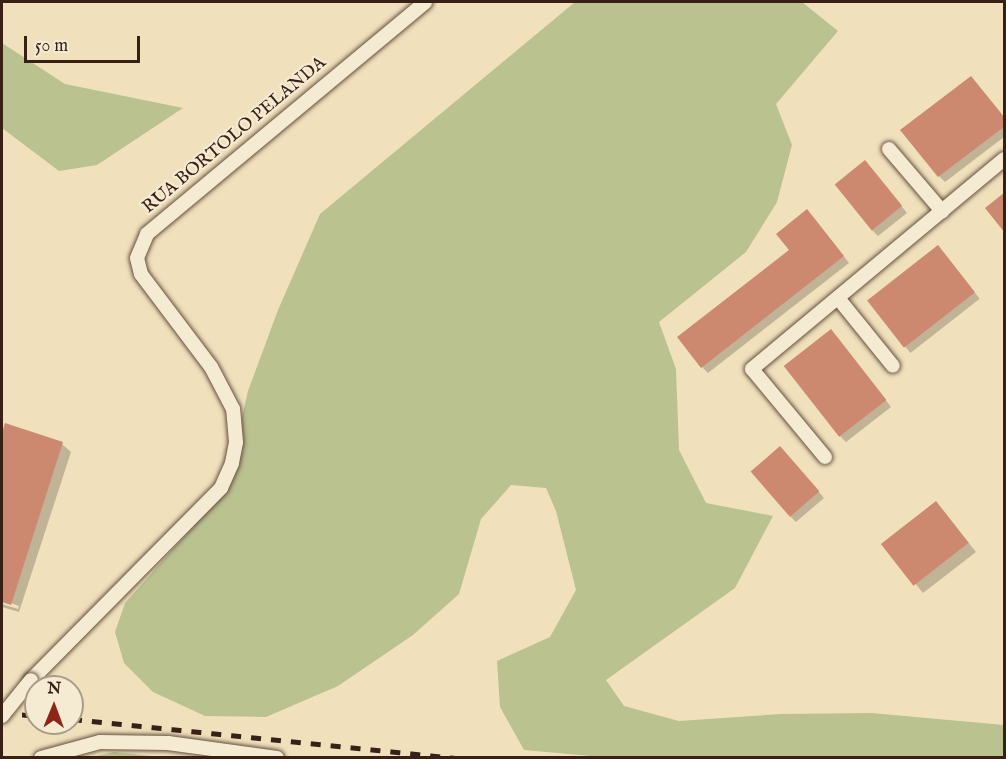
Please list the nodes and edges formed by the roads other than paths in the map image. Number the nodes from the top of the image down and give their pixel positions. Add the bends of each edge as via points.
1 (425, 2) edge
2 (889, 149) dead end
3 (1005, 159) edge
4 (942, 211) junction
5 (838, 298) junction
6 (892, 366) dead end
7 (825, 457) dead end
8 (2, 716) edge
9 (41, 758) edge
10 (277, 758) edge

1 - 8 street, RUA BORTOLO PELANDA, bridge via 147,234 137,258 141,274 211,367 233,409 236,442 232,463 221,488 31,680
2 - 4 street
3 - 4 street
4 - 5 street
5 - 6 street
5 - 7 street via 752,369
9 - 10 street via 100,742 168,743

